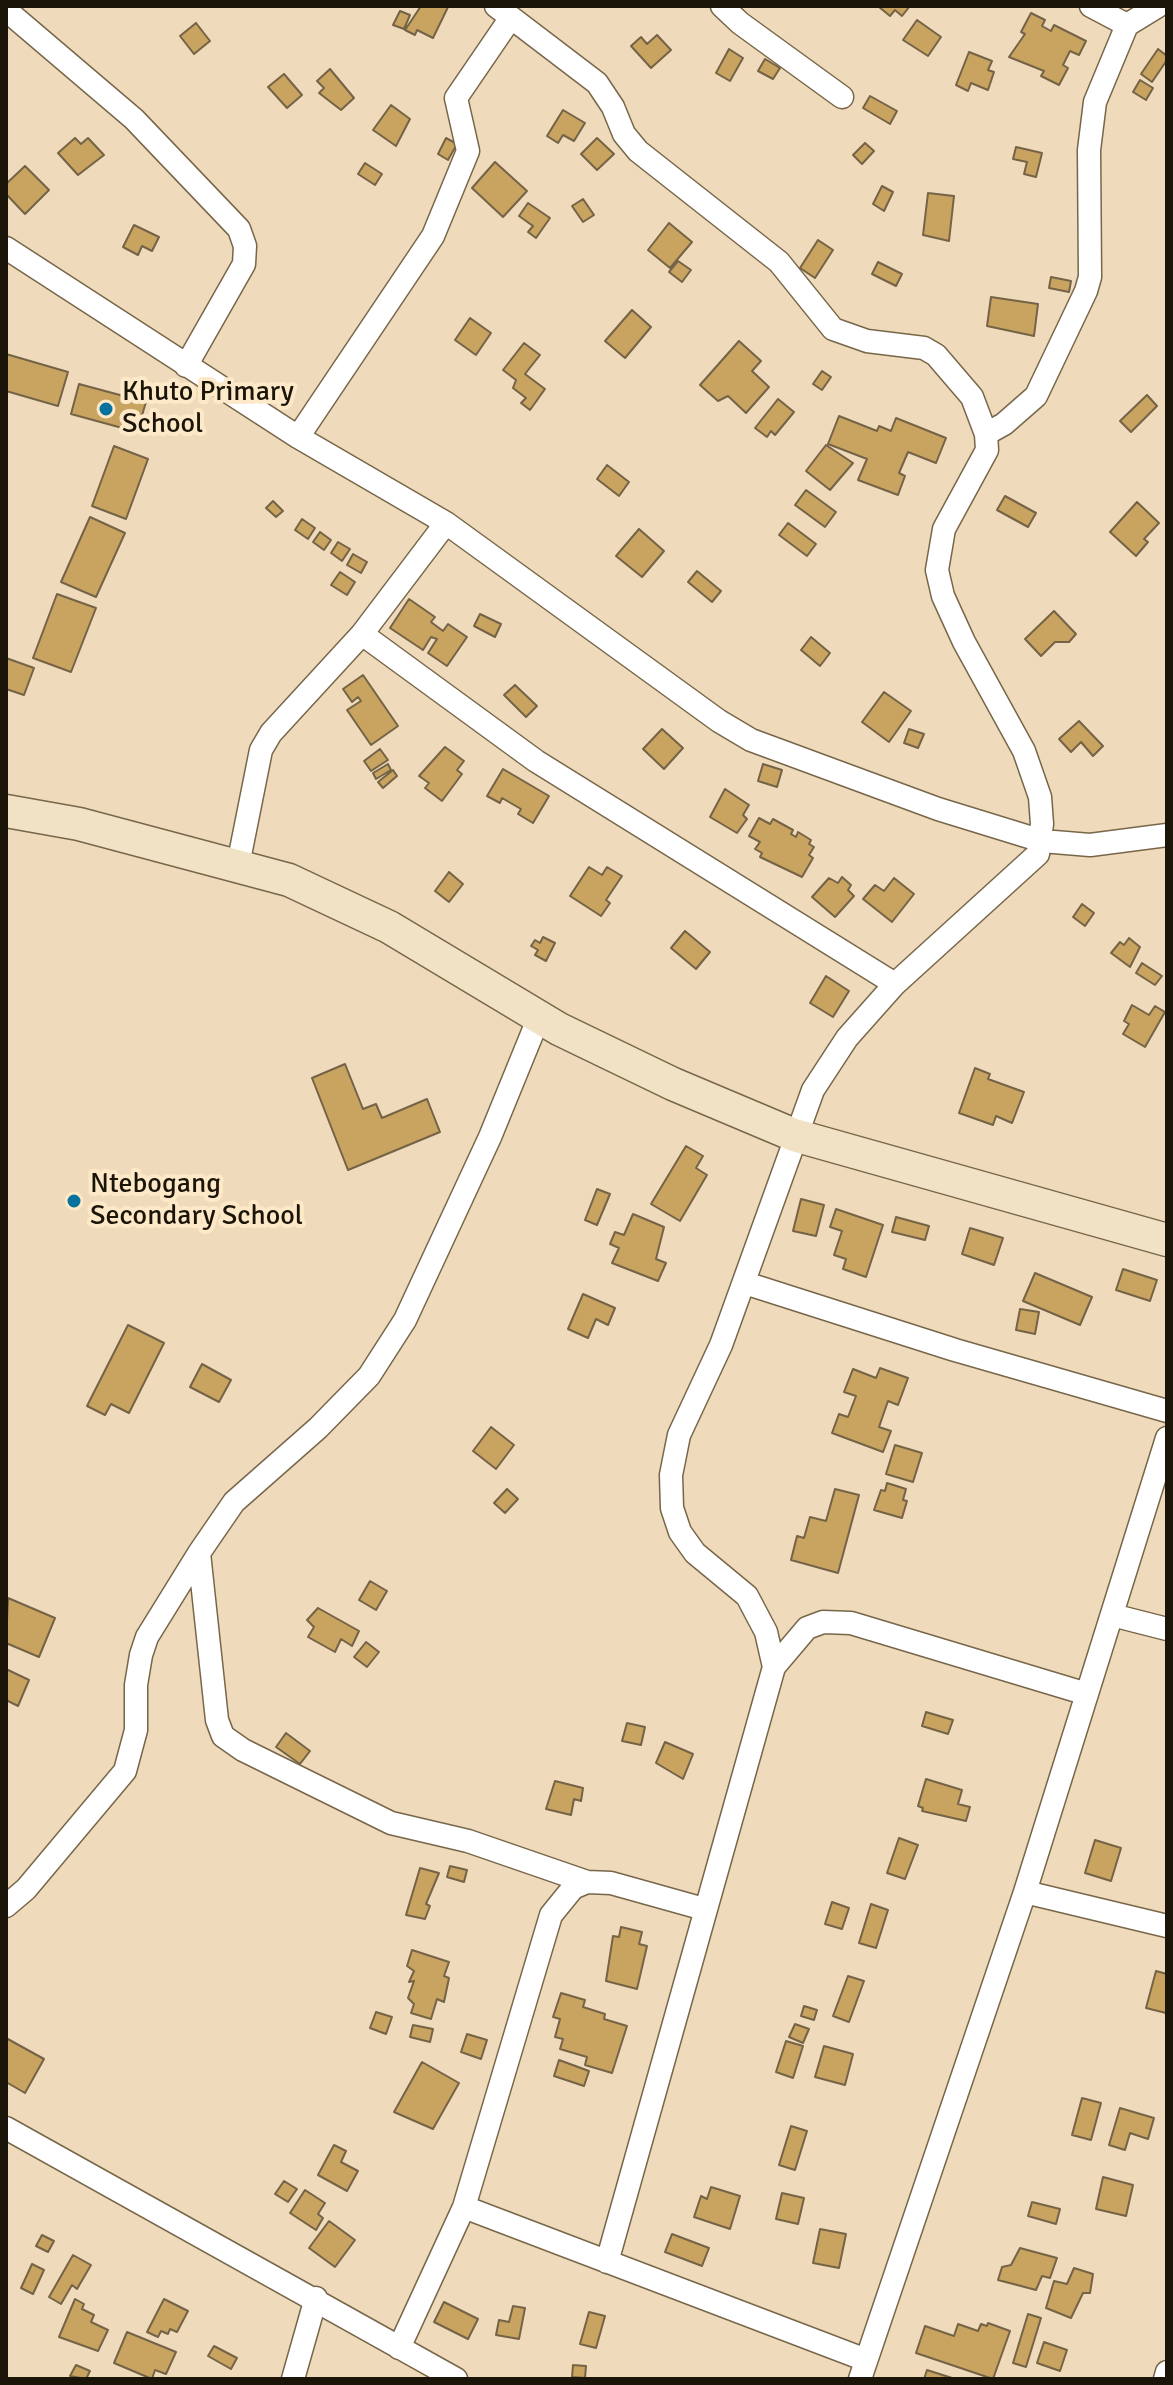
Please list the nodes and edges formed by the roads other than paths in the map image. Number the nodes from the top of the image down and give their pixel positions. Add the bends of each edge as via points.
1 (722, 6) edge
2 (1091, 6) edge
3 (1158, 6) edge
4 (6, 10) edge
5 (503, 12) edge
6 (1127, 25) junction
7 (842, 97) dead end
8 (6, 248) edge
9 (186, 366) junction
10 (986, 434) junction
11 (298, 437) junction
12 (446, 523) junction
13 (362, 634) junction
14 (6, 811) edge
15 (1167, 835) edge
16 (1042, 841) junction
17 (238, 865) junction
18 (895, 984) junction
19 (539, 1017) junction
20 (794, 1135) junction
21 (1167, 1240) edge
22 (745, 1283) junction
23 (1167, 1411) edge
24 (1167, 1438) edge
25 (199, 1553) junction
26 (1112, 1615) junction
27 (1167, 1629) edge
28 (774, 1667) junction
29 (1087, 1694) junction
30 (587, 1882) junction
31 (1025, 1892) junction
32 (6, 1906) edge
33 (704, 1909) junction
34 (1167, 1926) edge
35 (6, 2128) edge
36 (464, 2207) junction
37 (607, 2262) junction
38 (316, 2298) junction
39 (399, 2348) junction
40 (863, 2369) edge
41 (1167, 2372) edge
42 (293, 2379) edge
43 (456, 2379) edge
44 (1165, 2379) edge

1 - 7 street
2 - 6 street
3 - 6 street
4 - 9 street via 134,119 239,229 244,264
5 - 10 street via 597,83 638,151 779,262 833,329 936,355 972,397
5 - 11 street via 456,98 468,151 433,236
6 - 10 street via 1095,102 1086,291 1036,396
8 - 9 street
9 - 11 street
10 - 16 street via 987,450 979,469 944,529 937,570 964,642 1024,751 1040,797
11 - 12 street
12 - 13 street
12 - 16 street via 751,740
13 - 17 street via 261,750
13 - 18 street via 536,761
14 - 17 street
15 - 16 street via 1090,845
16 - 18 street via 1031,862
17 - 19 street via 331,897
18 - 20 street via 847,1038 813,1090
19 - 20 street via 673,1084
19 - 25 street via 405,1320 369,1376 234,1502
20 - 21 street
20 - 22 street
22 - 23 street
22 - 28 street via 679,1435 671,1475 672,1508 695,1553 747,1596 766,1632
24 - 26 street
25 - 30 street via 223,1736 391,1823 468,1841
25 - 32 street via 147,1637 136,1685 136,1730 125,1771
26 - 27 street
26 - 29 street
28 - 29 street via 807,1628 823,1622 851,1623
28 - 33 street via 739,1803
29 - 31 street
30 - 33 street via 611,1883
30 - 36 street via 573,1888 551,1915
31 - 34 street
31 - 40 street
33 - 37 street
35 - 38 street
36 - 37 street
36 - 39 street
37 - 40 street
38 - 39 street
38 - 42 street
39 - 43 street
41 - 44 street

